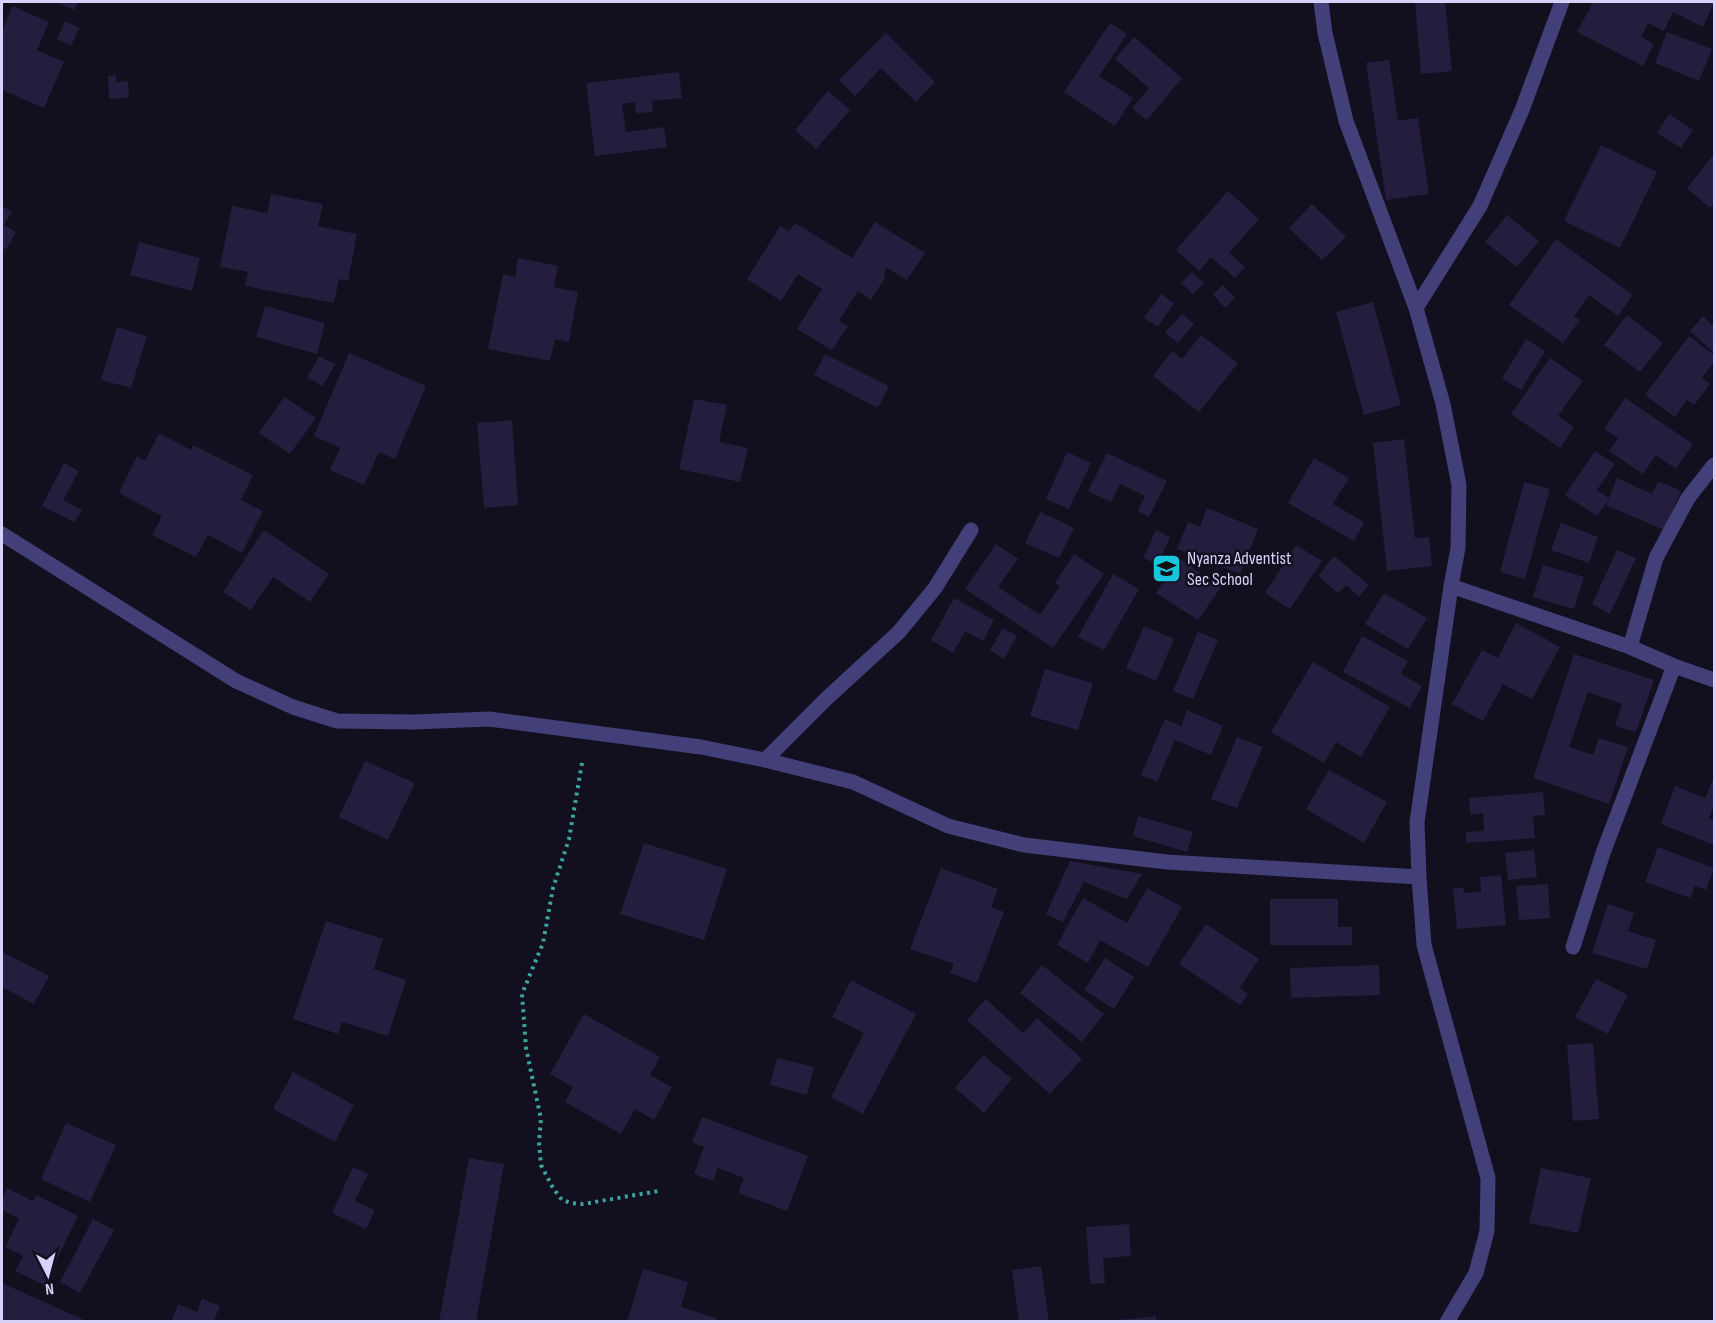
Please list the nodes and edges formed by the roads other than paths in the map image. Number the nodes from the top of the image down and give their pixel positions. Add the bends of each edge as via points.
1 (1321, 2) edge
2 (1562, 2) edge
3 (1416, 308) junction
4 (1714, 465) edge
5 (971, 530) dead end
6 (2, 534) edge
7 (1451, 586) junction
8 (1630, 646) junction
9 (1674, 666) junction
10 (1714, 680) edge
11 (765, 760) junction
12 (1419, 877) junction
13 (1573, 947) dead end
14 (1447, 1322) edge

1 - 3 street via 1346,121
2 - 3 street via 1522,110 1480,206
3 - 7 street via 1443,404 1459,485 1458,548
4 - 8 street via 1688,498 1656,558
5 - 11 street via 934,588 899,632
6 - 11 street via 236,681 293,707 337,721 489,720 701,747
7 - 8 street
7 - 12 street via 1417,822
8 - 9 street
9 - 10 street
9 - 13 street via 1603,854
11 - 12 street via 853,782 948,825 1024,845 1167,862
12 - 14 street via 1424,945 1488,1178 1487,1231 1476,1273

